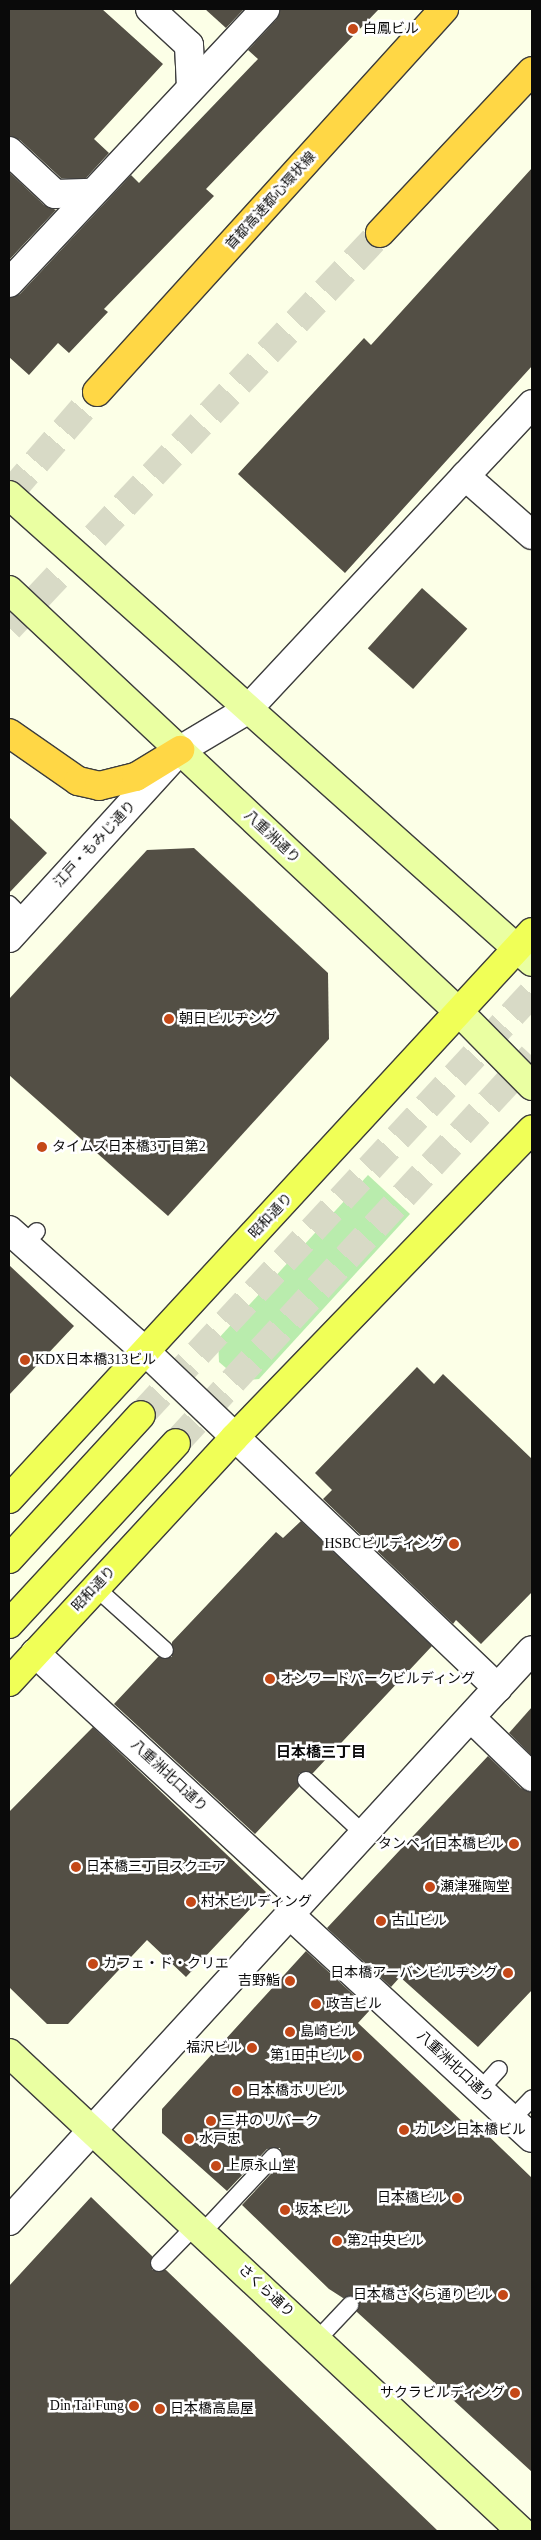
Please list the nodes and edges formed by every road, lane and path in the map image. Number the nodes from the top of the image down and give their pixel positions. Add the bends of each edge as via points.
1 (150, 9) edge
2 (265, 9) edge
3 (444, 9) edge
4 (461, 9) edge
5 (532, 71) edge
6 (191, 88) junction
7 (358, 106) junction
8 (9, 151) edge
9 (92, 193) junction
10 (380, 233) tunnel mouth
11 (9, 283) edge
12 (97, 392) tunnel mouth
13 (532, 404) edge
14 (465, 476) junction
15 (9, 495) edge
16 (532, 535) edge
17 (9, 590) edge
18 (247, 710) junction
19 (9, 733) edge
20 (180, 750) junction
21 (14, 921) edge
22 (527, 947) edge
23 (461, 1014) junction
24 (532, 1086) edge
25 (532, 1129) edge
26 (23, 1235) edge
27 (145, 1351) junction
28 (141, 1415) tunnel mouth
29 (234, 1438) junction
30 (176, 1443) tunnel mouth
31 (9, 1499) edge
32 (9, 1559) edge
33 (95, 1587) junction
34 (9, 1624) edge
35 (165, 1650) dead end
36 (532, 1650) edge
37 (35, 1653) junction
38 (9, 1682) edge
39 (498, 1688) junction
40 (471, 1718) junction
41 (532, 1777) edge
42 (306, 1780) dead end
43 (363, 1833) junction
44 (296, 1907) junction
45 (9, 2053) edge
46 (499, 2069) dead end
47 (480, 2090) junction
48 (532, 2098) edge
49 (512, 2119) junction
50 (93, 2129) junction
51 (532, 2138) edge
52 (274, 2156) dead end
53 (9, 2221) edge
54 (199, 2229) junction
55 (159, 2263) dead end
56 (350, 2305) dead end
57 (318, 2339) junction
58 (521, 2531) edge

1 - 6 street via 189,45
2 - 6 street
3 - 7 highway, 首都高速都心環状線
4 - 7 highway
5 - 10 highway
6 - 9 street
7 - 12 highway, 首都高速都心環状線
8 - 9 street via 55,194
9 - 11 street
13 - 14 street, 江戸・もみじ通り
14 - 16 street
14 - 18 street, 江戸・もみじ通り
15 - 18 street
17 - 20 street, 八重洲通り
18 - 20 street, 江戸・もみじ通り
18 - 22 street
19 - 20 highway via 78,781 99,786 136,777
20 - 21 street, 江戸・もみじ通り
20 - 23 street, 八重洲通り
22 - 23 main road, 昭和通り
23 - 24 street, 八重洲通り
23 - 27 main road, 昭和通り
25 - 29 main road, 昭和通り
26 - 27 street
27 - 29 street
27 - 31 main road, 昭和通り
28 - 32 main road
29 - 33 main road, 昭和通り
29 - 39 street
30 - 34 main road
33 - 35 lane
33 - 37 main road, 昭和通り
36 - 39 street
37 - 38 main road, 昭和通り
37 - 44 street, 八重洲北口通り
39 - 40 street
40 - 41 street
40 - 43 street
42 - 43 lane
43 - 44 street
44 - 47 street, 八重洲北口通り
44 - 50 street
45 - 50 street, さくら通り
46 - 47 lane
47 - 49 street, 八重洲北口通り
48 - 49 lane
49 - 51 street, 八重洲北口通り
50 - 53 street
50 - 54 street, さくら通り
52 - 54 lane
54 - 55 lane
54 - 57 street, さくら通り
56 - 57 lane
57 - 58 street, さくら通り

